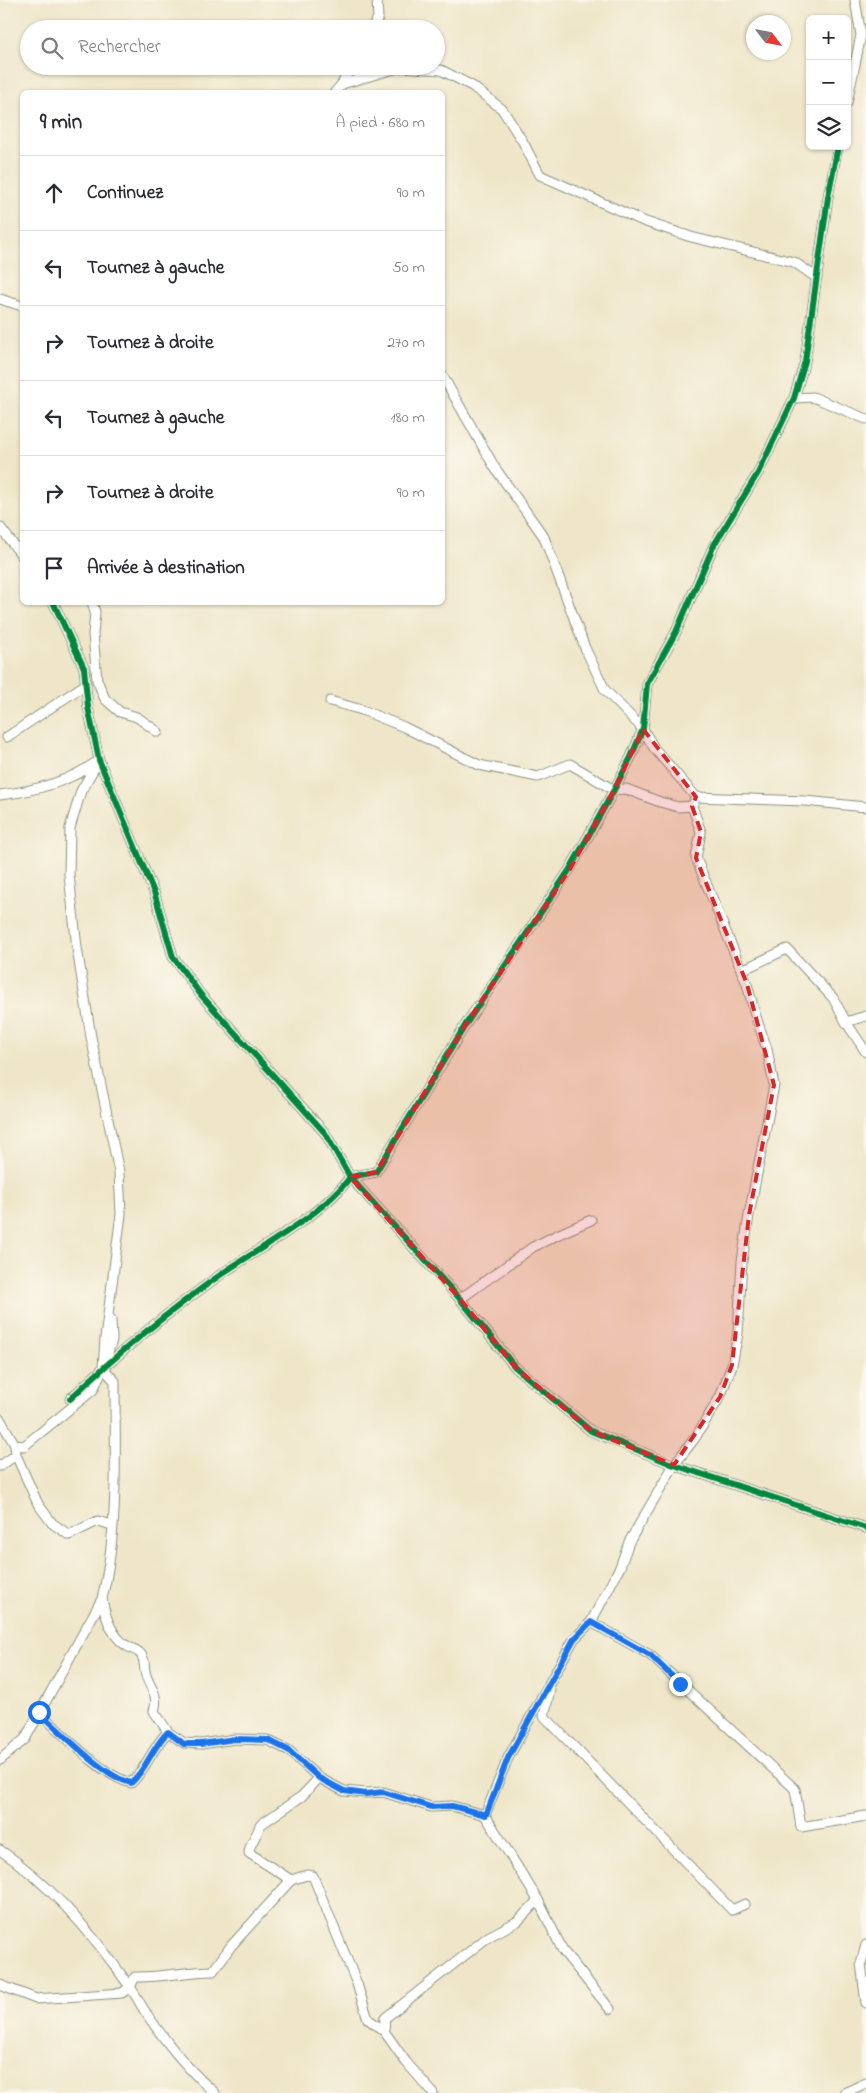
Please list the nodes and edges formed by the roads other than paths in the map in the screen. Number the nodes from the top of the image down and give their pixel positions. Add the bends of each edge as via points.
1 (377, 0) edge
2 (855, 0) edge
3 (377, 20) edge
4 (445, 72) edge
5 (346, 75) edge
6 (373, 75) edge
7 (342, 84) junction
8 (851, 84) edge
9 (337, 90) edge
10 (837, 150) edge
11 (817, 278) junction
12 (0, 299) edge
13 (20, 305) edge
14 (445, 379) edge
15 (794, 398) junction
16 (866, 419) edge
17 (0, 527) edge
18 (20, 553) edge
19 (54, 605) edge
20 (93, 605) edge
21 (86, 684) junction
22 (330, 701) dead end
23 (643, 729) junction
24 (158, 732) dead end
25 (6, 737) dead end
26 (99, 760) junction
27 (614, 790) junction
28 (0, 795) edge
29 (696, 797) junction
30 (692, 806) junction
31 (866, 807) edge
32 (742, 970) junction
33 (866, 1016) edge
34 (846, 1022) junction
35 (866, 1052) edge
36 (350, 1177) junction
37 (591, 1220) dead end
38 (460, 1299) junction
39 (103, 1368) junction
40 (70, 1399) dead end
41 (0, 1419) edge
42 (15, 1450) junction
43 (0, 1466) edge
44 (674, 1466) junction
45 (112, 1525) junction
46 (866, 1528) edge
47 (102, 1599) junction
48 (591, 1622) junction
49 (553, 1680) junction
50 (39, 1712) junction
51 (168, 1732) junction
52 (0, 1760) edge
53 (319, 1778) junction
54 (486, 1815) junction
55 (866, 1816) edge
56 (0, 1850) edge
57 (291, 1880) junction
58 (538, 1900) junction
59 (745, 1904) dead end
60 (866, 1945) edge
61 (0, 1985) edge
62 (130, 1987) junction
63 (866, 2003) edge
64 (610, 2009) dead end
65 (384, 2031) junction
66 (866, 2083) edge
67 (215, 2093) edge
68 (433, 2093) edge
69 (844, 2093) edge

1 - 3 street
2 - 8 street via 861,35
4 - 11 street via 472,86 502,109 540,175 643,221 691,237 794,262
5 - 7 street
6 - 7 street
7 - 9 street
10 - 11 street
11 - 15 street via 805,361
12 - 13 street
14 - 23 street via 495,468 544,537 585,648 605,690
15 - 16 street via 813,397
15 - 23 street via 758,473 714,545 676,632 648,684
17 - 18 street
19 - 21 street via 84,668
20 - 24 street via 98,680 105,699 120,712 137,717
21 - 25 street
21 - 26 street
22 - 27 street via 404,727 479,766 538,777 570,764
23 - 27 street
23 - 29 street via 654,748
26 - 28 street via 78,776 56,784
26 - 36 street via 155,895 173,958 325,1133
26 - 39 street via 81,791 70,828 69,874 76,948 119,1172 121,1214 109,1303 112,1340
27 - 30 street via 626,789 678,807
27 - 36 street via 570,869 466,1024 376,1172
29 - 30 street
29 - 31 street
30 - 32 street via 702,832 696,858
32 - 34 street via 787,949 833,998
32 - 44 street via 767,1049 774,1085 747,1224 738,1333 732,1366 720,1398
33 - 34 street
34 - 35 street
36 - 38 street
36 - 39 street via 343,1187 308,1216 222,1273
37 - 38 street via 533,1247
38 - 44 street via 515,1367 590,1431
39 - 40 street
39 - 42 street via 93,1390
39 - 45 street via 115,1380
41 - 42 street
42 - 43 street
42 - 45 street via 38,1504 52,1523 69,1535 98,1521
44 - 46 street
44 - 48 street via 629,1542 620,1567
45 - 47 street via 110,1561
47 - 50 street
47 - 51 street via 106,1620 122,1642 136,1649 144,1658 145,1673 157,1702 154,1712
48 - 49 street via 574,1639
48 - 55 street via 650,1655 795,1789 800,1827
49 - 54 street via 508,1758
49 - 59 street via 544,1716 732,1910
50 - 51 street via 119,1780 131,1783 140,1775 160,1739
50 - 52 street via 25,1739
51 - 53 street via 184,1744 235,1739 268,1740 288,1750
53 - 54 street via 344,1791 383,1792 431,1807 452,1806
53 - 57 street via 302,1796 260,1825 249,1847 249,1853
54 - 58 street
56 - 62 street via 33,1873 74,1915
57 - 62 street via 231,1946 213,1971 135,1977
57 - 65 street via 313,1876 368,2019
58 - 64 street via 563,1951
58 - 65 street via 518,1921 488,1937 385,2018
60 - 63 street via 861,1963
61 - 62 street via 36,1999 122,1992
62 - 67 street via 168,2041
65 - 68 street
66 - 69 street

